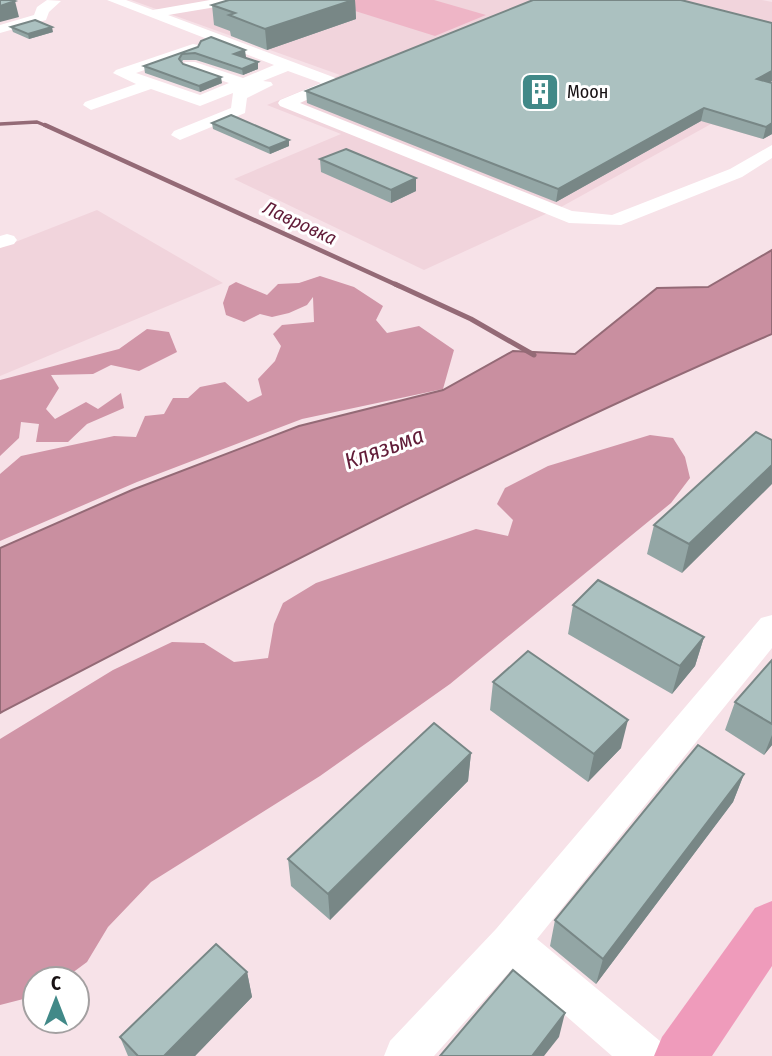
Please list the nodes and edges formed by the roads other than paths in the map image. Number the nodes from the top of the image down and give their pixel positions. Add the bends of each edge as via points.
1 (55, 0) edge
2 (114, 0) edge
3 (234, 0) edge
4 (152, 14) junction
5 (0, 16) edge
6 (0, 29) edge
7 (193, 48) edge
8 (190, 65) edge
9 (294, 68) junction
10 (243, 83) junction
11 (150, 84) junction
12 (90, 105) dead end
13 (180, 135) dead end
14 (772, 150) edge
15 (772, 626) edge
16 (772, 924) edge
17 (510, 942) junction
18 (405, 1056) edge
19 (645, 1056) edge
20 (681, 1056) edge

1 - 5 street
1 - 6 street via 42,10 41,17
2 - 4 street
3 - 4 street
4 - 9 street
7 - 11 street via 121,74
8 - 10 street
9 - 10 street
9 - 13 street via 239,96 239,110
9 - 14 street via 341,80 286,103 569,217 614,221 736,173
10 - 11 street via 200,101
11 - 12 street
15 - 17 street
16 - 20 main road
17 - 18 street
17 - 19 street

